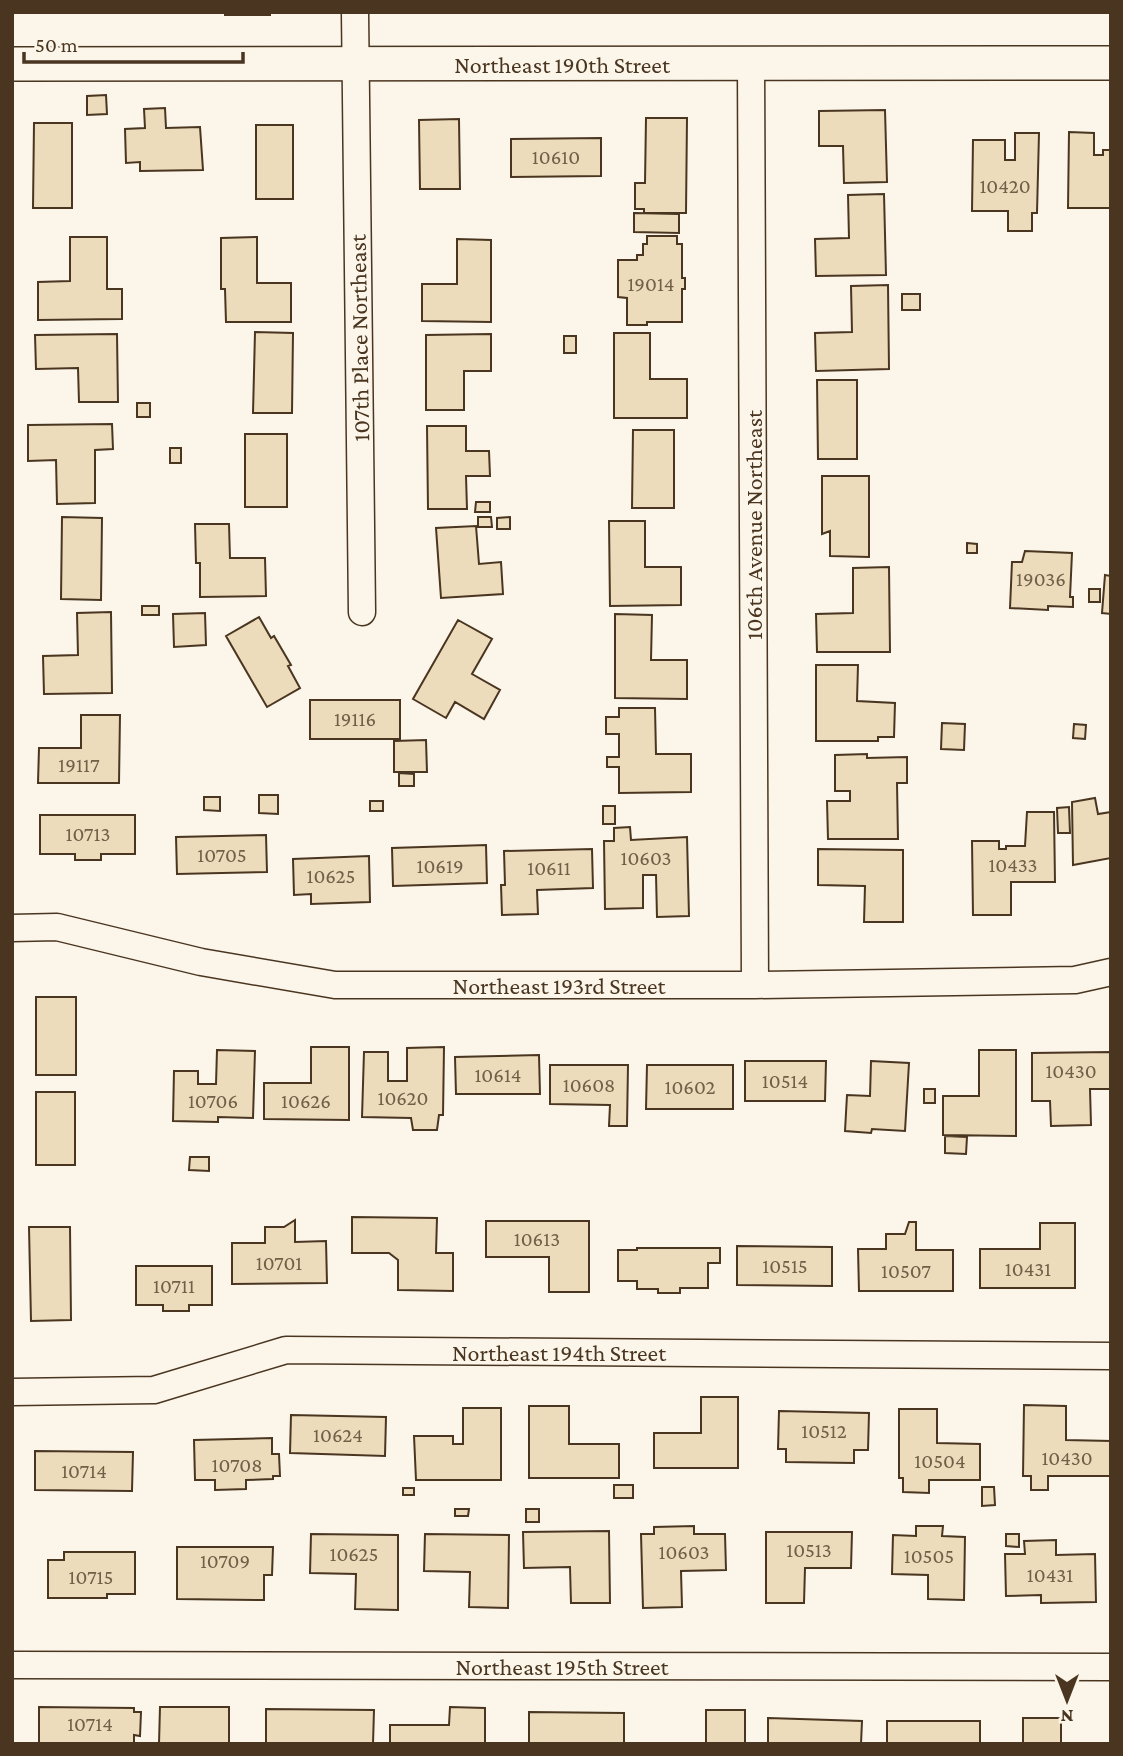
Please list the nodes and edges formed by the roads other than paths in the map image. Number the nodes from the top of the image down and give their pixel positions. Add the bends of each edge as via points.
1 (355, 12) edge
2 (12, 64) edge
3 (356, 64) junction
4 (751, 64) junction
5 (1111, 64) edge
6 (362, 612) dead end
7 (12, 928) edge
8 (1111, 972) edge
9 (754, 985) junction
10 (1111, 1356) edge
11 (12, 1392) edge
12 (12, 1665) edge
13 (1111, 1667) edge

1 - 3 street, 107th Place Northeast
2 - 3 street, Northeast 190th Street
3 - 4 street, Northeast 190th Street
3 - 6 street, 107th Place Northeast
4 - 5 street, Northeast 190th Street
4 - 9 street, 106th Avenue Northeast
7 - 9 street, Northeast 193rd Street via 57,927 201,962 335,985
8 - 9 street, Northeast 193rd Street via 1075,980
10 - 11 street, Northeast 194th Street via 286,1350 154,1390
12 - 13 street, Northeast 195th Street

